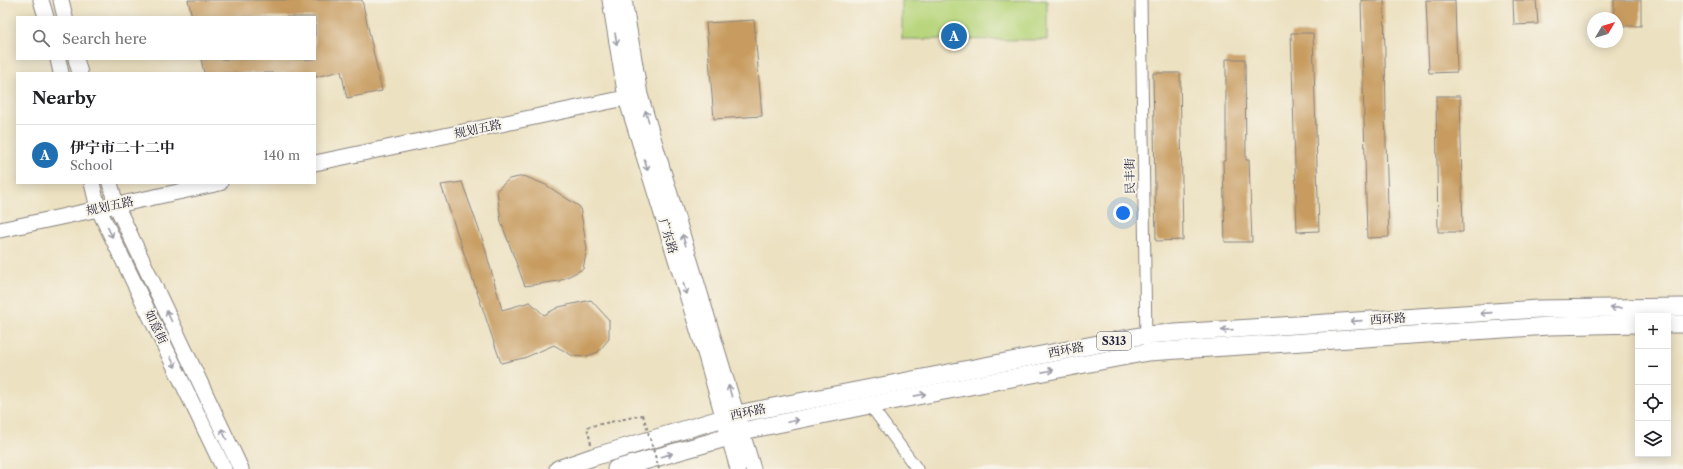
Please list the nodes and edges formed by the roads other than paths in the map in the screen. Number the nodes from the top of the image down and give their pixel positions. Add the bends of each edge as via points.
1 (41, 0) edge
2 (60, 0) edge
3 (610, 0) edge
4 (624, 0) edge
5 (1141, 0) edge
6 (46, 16) edge
7 (65, 16) edge
8 (58, 60) edge
9 (76, 60) edge
10 (61, 72) edge
11 (80, 72) edge
12 (640, 95) junction
13 (626, 98) junction
14 (316, 163) edge
15 (92, 184) edge
16 (110, 184) edge
17 (215, 184) edge
18 (116, 205) junction
19 (98, 208) junction
20 (0, 230) edge
21 (1683, 307) edge
22 (1635, 324) edge
23 (1671, 324) edge
24 (1683, 324) edge
25 (1146, 335) junction
26 (1148, 352) junction
27 (870, 405) junction
28 (730, 415) junction
29 (736, 434) junction
30 (224, 469) edge
31 (241, 469) edge
32 (558, 469) edge
33 (616, 469) edge
34 (738, 469) edge
35 (753, 469) edge
36 (917, 469) edge

1 - 6 street
2 - 7 street
3 -> 13 street, 广东路
4 - 12 street, 广东路
5 - 25 street, 民丰街
8 - 10 street
9 - 11 street
12 - 13 street, 规划五路
28 -> 12 street, 广东路
13 - 14 street, 规划五路
13 -> 28 street, 广东路
15 - 19 street, 如意街
16 - 18 street, 如意街
17 - 18 street, 规划五路
18 - 19 street, 规划五路
31 -> 18 street, 如意街
19 - 20 street, 规划五路
19 -> 30 street, 如意街
21 -> 25 main road, 西环路 / S313 via 1539,309
22 - 26 main road, 西环路 / S313 via 1549,326
23 - 24 main road
25 - 26 street, 民丰街
25 - 28 main road, 西环路 / S313
27 -> 26 main road, 西环路 / S313
29 -> 27 main road, 西环路 / S313
27 - 36 street
28 - 29 street, 广东路
28 - 32 main road, 西环路 / S313
33 -> 29 main road, 西环路 / S313
29 - 34 street, 广东路
29 - 35 street, 广东路

